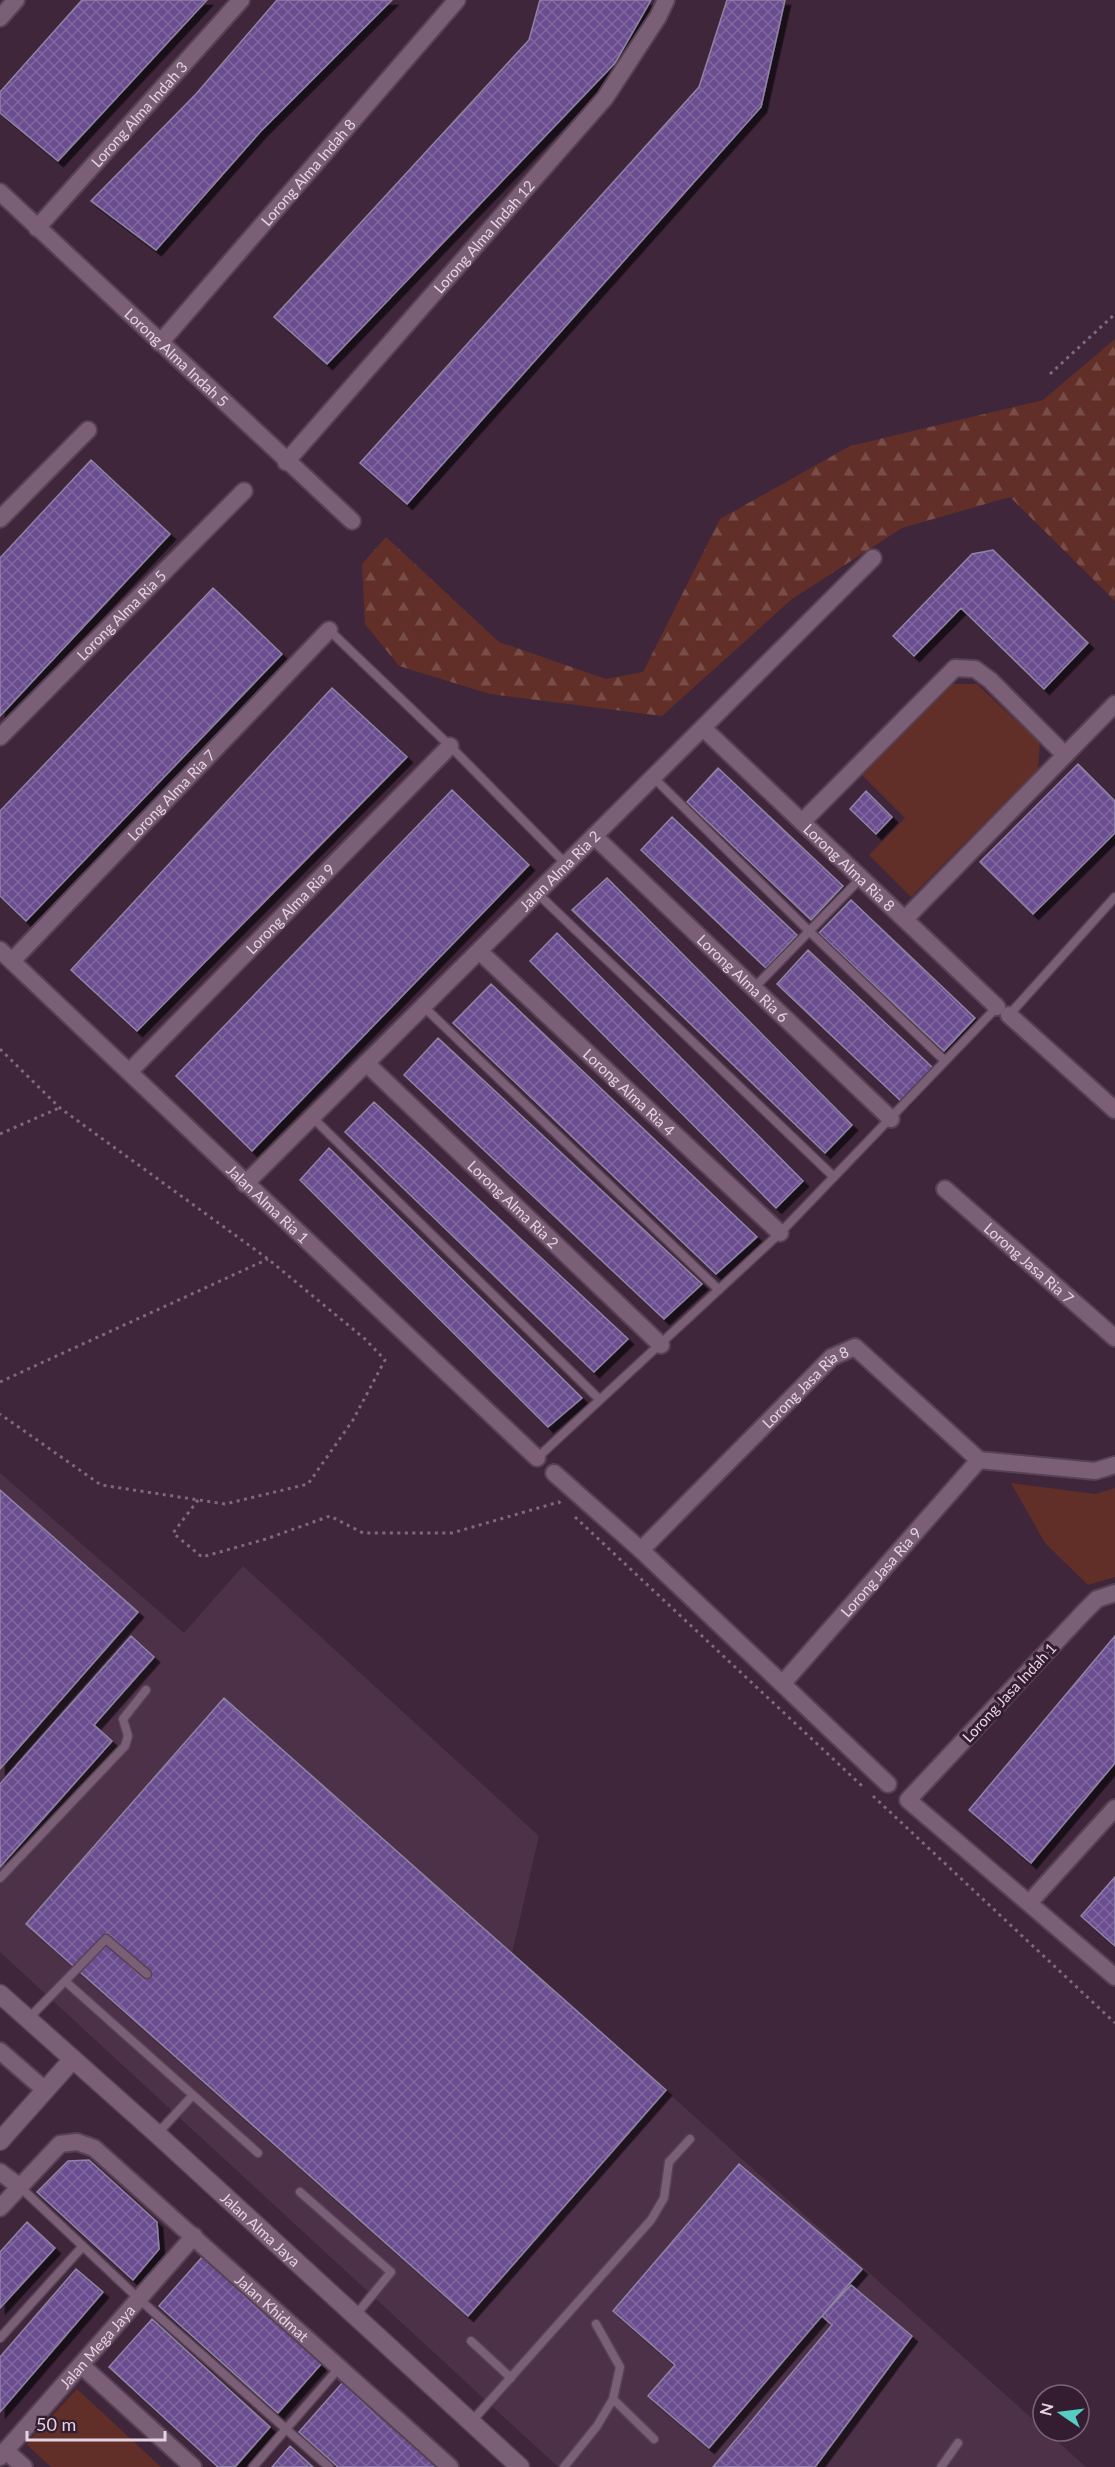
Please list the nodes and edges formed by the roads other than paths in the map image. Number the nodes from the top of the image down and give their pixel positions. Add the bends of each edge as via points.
1 (16, 0) edge
2 (241, 0) edge
3 (457, 0) edge
4 (666, 0) edge
5 (0, 18) edge
6 (0, 192) edge
7 (38, 228) junction
8 (160, 343) junction
9 (88, 430) dead end
10 (286, 462) junction
11 (244, 491) dead end
12 (0, 519) edge
13 (352, 521) dead end
14 (873, 558) dead end
15 (329, 630) joint
16 (1115, 704) edge
17 (703, 728) junction
18 (0, 737) edge
19 (450, 746) junction
20 (1065, 755) junction
21 (653, 777) junction
22 (802, 822) junction
23 (594, 837) junction
24 (566, 864) junction
25 (861, 878) junction
26 (537, 893) junction
27 (1115, 897) edge
28 (905, 919) junction
29 (809, 932) junction
30 (479, 951) junction
31 (6, 955) edge
32 (753, 989) junction
33 (423, 1006) junction
34 (1003, 1011) junction
35 (944, 1060) junction
36 (366, 1063) junction
37 (129, 1071) junction
38 (1115, 1110) edge
39 (312, 1117) junction
40 (891, 1119) junction
41 (834, 1178) junction
42 (245, 1184) junction
43 (945, 1189) dead end
44 (780, 1233) junction
45 (719, 1290) junction
46 (1115, 1338) edge
47 (661, 1345) junction
48 (600, 1400) junction
49 (537, 1458) joint
50 (979, 1460) junction
51 (1115, 1465) edge
52 (554, 1473) dead end
53 (641, 1550) junction
54 (1115, 1593) edge
55 (783, 1683) junction
56 (146, 1690) dead end
57 (888, 1784) dead end
58 (1115, 1808) edge
59 (0, 1878) edge
60 (1029, 1903) junction
61 (147, 1974) dead end
62 (1115, 1977) edge
63 (65, 1981) junction
64 (0, 1994) edge
65 (28, 2019) junction
66 (0, 2051) edge
67 (73, 2060) junction
68 (45, 2091) junction
69 (193, 2096) junction
70 (157, 2133) junction
71 (690, 2139) dead end
72 (0, 2141) edge
73 (258, 2153) dead end
74 (0, 2172) edge
75 (19, 2186) junction
76 (300, 2192) dead end
77 (0, 2208) edge
78 (194, 2236) junction
79 (83, 2246) junction
80 (139, 2300) junction
81 (356, 2316) junction
82 (596, 2324) dead end
83 (0, 2338) edge
84 (471, 2341) dead end
85 (81, 2366) junction
86 (339, 2368) junction
87 (511, 2378) junction
88 (612, 2399) junction
89 (472, 2421) junction
90 (287, 2430) junction
91 (654, 2439) dead end
92 (958, 2443) dead end
93 (3, 2454) edge
94 (24, 2467) edge
95 (193, 2467) edge
96 (253, 2467) edge
97 (329, 2467) edge
98 (450, 2467) edge
99 (520, 2467) edge
100 (564, 2467) edge
101 (941, 2467) edge

1 - 5 street
2 - 7 street, Lorong Alma Indah 3
3 - 8 street, Lorong Alma Indah 8
4 - 10 street, Lorong Alma Indah 12 via 605,98
6 - 7 street, Lorong Alma Indah 5
7 - 8 street, Lorong Alma Indah 5
8 - 10 street, Lorong Alma Indah 5
9 - 12 street
10 - 13 street, Lorong Alma Indah 5
11 - 18 street, Lorong Alma Ria 5
14 - 17 street, Jalan Alma Ria 2
15 - 19 lane
15 - 31 street, Lorong Alma Ria 7
16 - 20 street
17 - 21 street, Jalan Alma Ria 2
17 - 22 street, Lorong Alma Ria 8
19 - 24 lane
19 - 37 street, Lorong Alma Ria 9
20 - 22 street via 990,680 975,669 955,668
20 - 28 street
21 - 23 street, Jalan Alma Ria 2
21 - 29 lane
22 - 25 street, Lorong Alma Ria 8
23 - 24 street, Jalan Alma Ria 2
23 - 32 street, Lorong Alma Ria 6
24 - 26 street, Jalan Alma Ria 2
25 - 28 street, Lorong Alma Ria 8
25 - 29 lane
26 - 30 street, Jalan Alma Ria 2
26 - 41 lane
27 - 34 lane
28 - 34 street, Lorong Alma Ria 8
29 - 32 lane
29 - 35 lane
30 - 33 street, Jalan Alma Ria 2
30 - 44 street, Lorong Alma Ria 4
31 - 37 street, Jalan Alma Ria 1
32 - 40 street, Lorong Alma Ria 6
33 - 36 street, Jalan Alma Ria 2
33 - 45 lane
34 - 35 lane
34 - 38 street, Lorong Alma Ria 8
35 - 40 lane
36 - 39 street, Jalan Alma Ria 2
36 - 47 street, Lorong Alma Ria 2
37 - 42 street, Jalan Alma Ria 1
39 - 42 street, Jalan Alma Ria 2
39 - 48 lane
40 - 41 lane
41 - 44 lane
42 - 49 street, Jalan Alma Ria 1
43 - 46 street, Lorong Jasa Ria 7
44 - 45 lane
45 - 47 lane
47 - 48 lane
48 - 49 lane
50 - 51 street via 1095,1471
50 - 53 street, Lorong Jasa Ria 8 via 855,1347 832,1357
50 - 55 street, Lorong Jasa Ria 9
52 - 53 street
53 - 55 street
54 - 60 street, Lorong Jasa Indah 1 via 1097,1599 908,1800
55 - 57 street
56 - 59 lane via 123,1719 128,1736 125,1746
58 - 60 street
60 - 62 street
61 - 63 lane via 106,1939
63 - 65 lane
63 - 69 lane
64 - 65 street, Jalan Alma Jaya
65 - 67 street, Jalan Alma Jaya
66 - 68 street
67 - 68 street
67 - 70 street, Jalan Alma Jaya
68 - 72 street
69 - 70 lane
69 - 73 lane
70 - 81 street, Jalan Alma Jaya
71 - 87 lane via 669,2162 664,2198 651,2220
74 - 75 street
75 - 77 street
75 - 78 street, Jalan Khidmat via 60,2144 77,2142 94,2148
75 - 79 lane
76 - 81 lane via 391,2272
78 - 80 street, Jalan Mega Jaya
78 - 86 street, Jalan Khidmat
79 - 80 lane
79 - 83 lane
80 - 85 street, Jalan Mega Jaya
80 - 90 lane
81 - 89 street, Jalan Alma Jaya
82 - 88 lane via 620,2367
84 - 87 lane
85 - 93 street, Jalan Mega Jaya
85 - 95 street
86 - 90 lane
86 - 98 street, Jalan Khidmat
87 - 89 lane
88 - 91 lane
88 - 100 lane via 597,2426
89 - 99 street, Jalan Alma Jaya
90 - 96 lane
90 - 97 lane
92 - 101 lane
93 - 94 street

